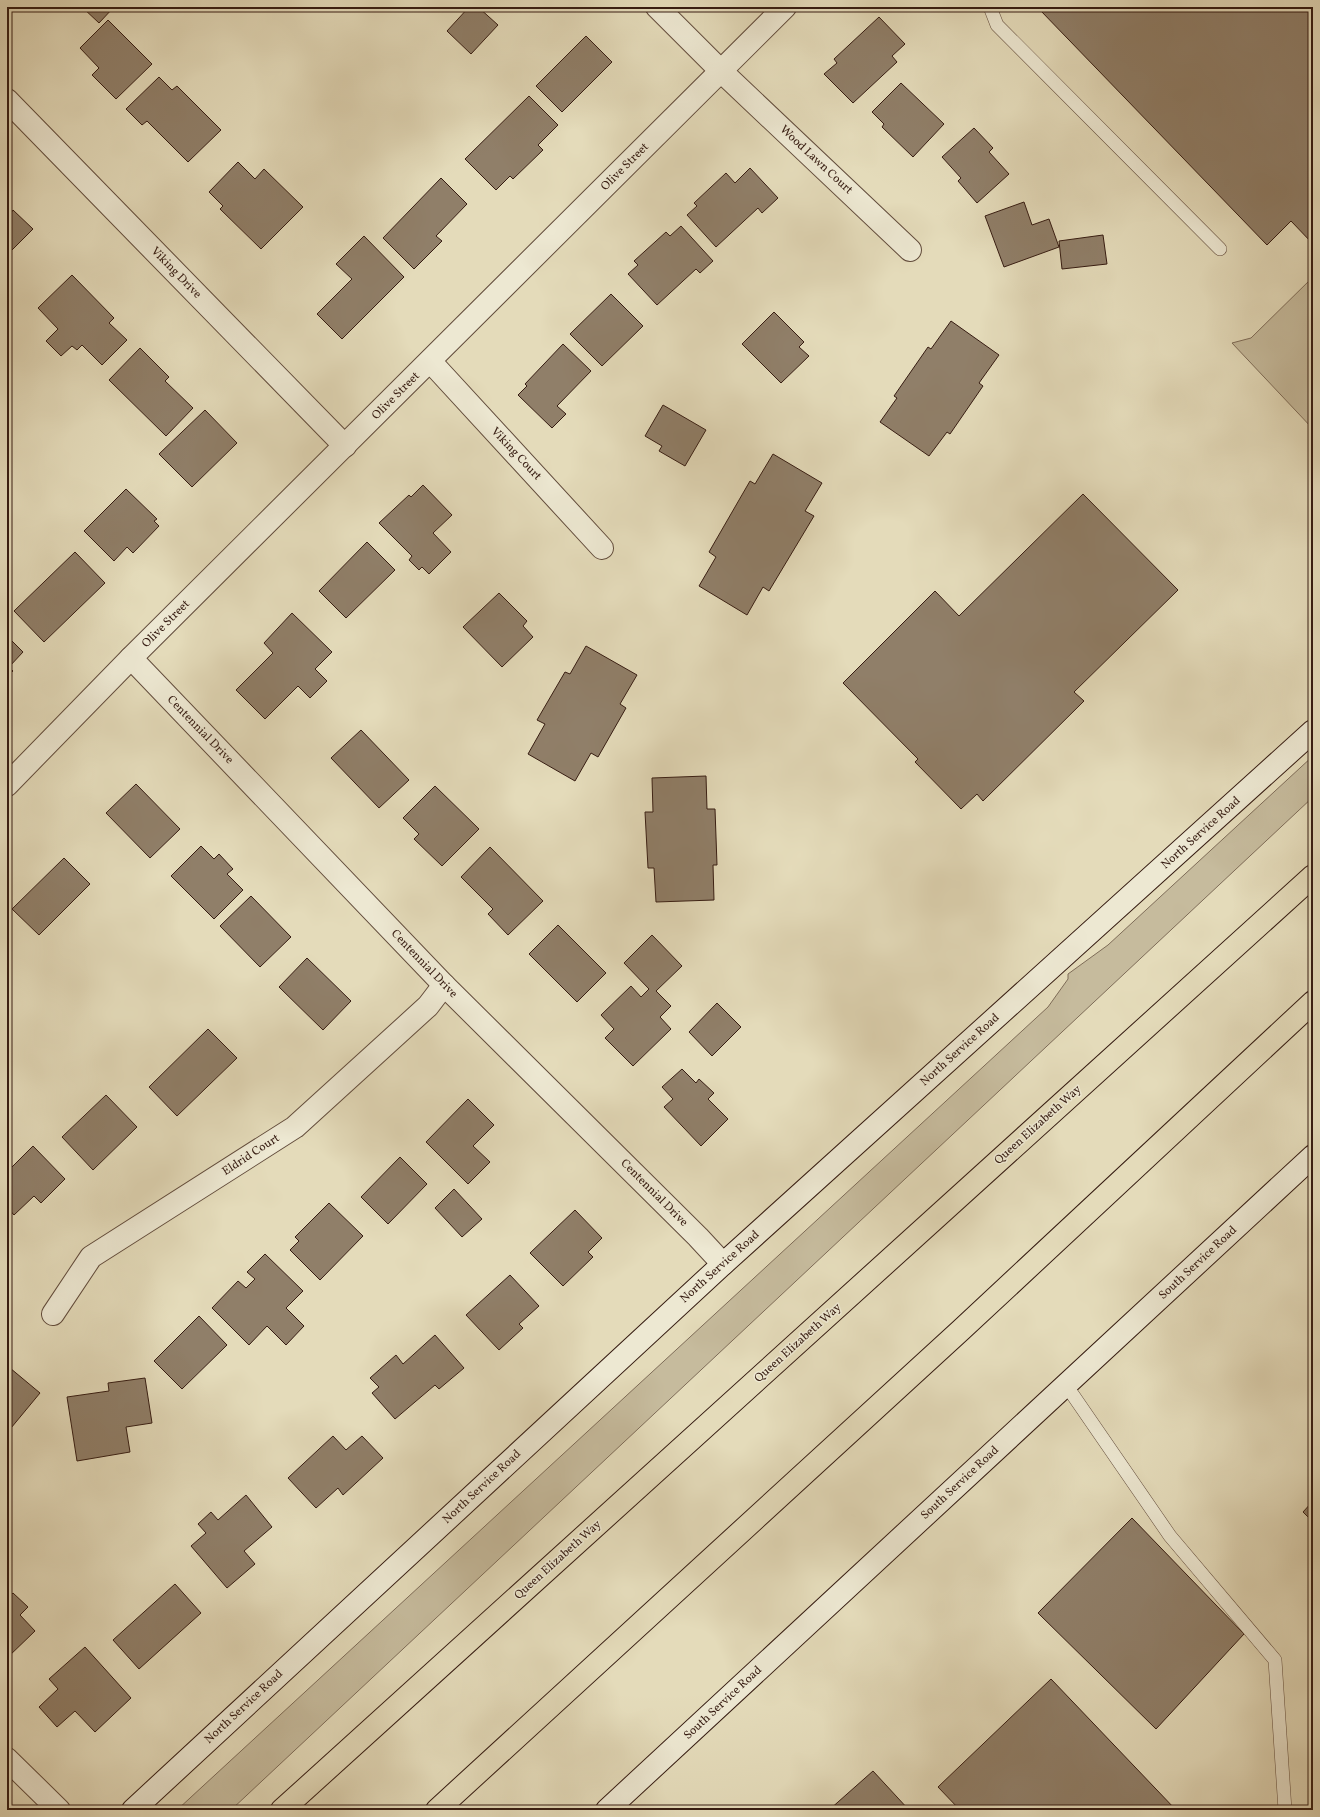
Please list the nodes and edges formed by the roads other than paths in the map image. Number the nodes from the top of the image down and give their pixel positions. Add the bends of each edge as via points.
1 (657, 7) edge
2 (784, 7) edge
3 (990, 7) edge
4 (721, 71) junction
5 (7, 100) edge
6 (1220, 249) dead end
7 (910, 250) dead end
8 (430, 361) junction
9 (345, 446) junction
10 (602, 548) dead end
11 (131, 658) junction
12 (1313, 731) edge
13 (7, 785) edge
14 (1313, 876) edge
15 (444, 985) junction
16 (1313, 1002) edge
17 (1313, 1156) edge
18 (723, 1264) junction
19 (53, 1314) dead end
20 (1066, 1385) junction
21 (7, 1759) edge
22 (59, 1810) edge
23 (133, 1810) edge
24 (282, 1810) edge
25 (437, 1810) edge
26 (607, 1810) edge
27 (1285, 1810) edge

1 - 4 street, Wood Lawn Court
2 - 4 street, Olive Street
3 - 6 lane via 997,25
4 - 7 street, Wood Lawn Court
4 - 8 street, Olive Street
5 - 9 street, Viking Drive
8 - 9 street, Olive Street
8 - 10 street, Viking Court
9 - 11 street, Olive Street
11 - 13 street, Olive Street
11 - 15 street, Centennial Drive
12 - 18 street, North Service Road
14 - 24 highway, Queen Elizabeth Way
15 - 18 street, Centennial Drive
15 - 19 street, Eldrid Court via 428,1006 295,1126 91,1257
16 - 25 highway via 962,1330
17 - 20 street, South Service Road
18 - 23 street, North Service Road
20 - 26 street, South Service Road
20 - 27 lane via 1170,1536 1275,1660
21 - 22 street

